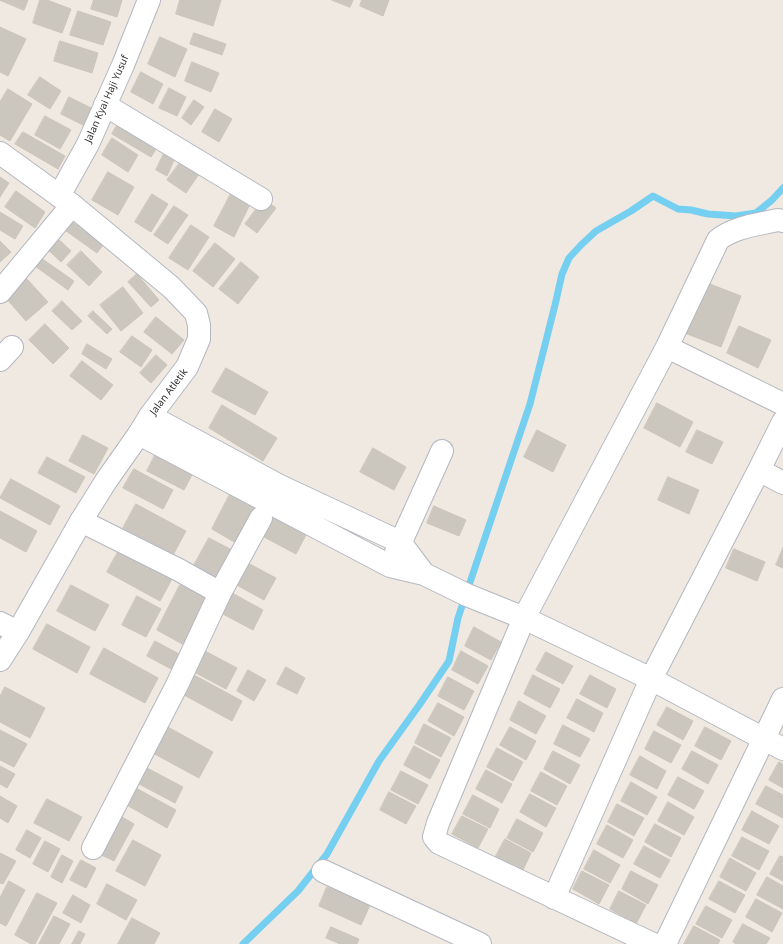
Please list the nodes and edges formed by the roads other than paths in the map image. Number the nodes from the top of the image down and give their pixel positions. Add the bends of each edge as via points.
1 (149, 0) edge
2 (105, 104) junction
3 (0, 153) edge
4 (261, 199) dead end
5 (65, 200) junction
6 (783, 222) edge
7 (0, 292) edge
8 (667, 347) junction
9 (783, 404) edge
10 (150, 416) junction
11 (783, 422) edge
12 (139, 434) junction
13 (442, 451) dead end
14 (759, 470) junction
15 (783, 483) edge
16 (261, 518) dead end
17 (81, 521) junction
18 (400, 542) junction
19 (390, 566) junction
20 (424, 574) junction
21 (220, 593) junction
22 (524, 618) junction
23 (9, 627) edge
24 (0, 660) edge
25 (651, 679) junction
26 (783, 699) edge
27 (764, 739) junction
28 (783, 749) edge
29 (93, 848) dead end
30 (323, 871) dead end
31 (554, 898) junction
32 (480, 944) edge
33 (653, 944) edge
34 (665, 944) edge

1 - 2 street, Jalan Kyai Haji Yusuf
2 - 4 street
2 - 5 street, Jalan Kyai Haji Yusuf
3 - 5 street, Jalan Atletik
5 - 7 street, Jalan Kyai Haji Yusuf
5 - 10 street, Jalan Atletik via 171,286 196,313 199,339 188,367
6 - 8 street via 778,220 732,231 718,240
8 - 9 street
8 - 22 street
10 - 12 street, Jalan Atletik
10 - 18 street via 278,485
11 - 14 street
12 - 17 street, Jalan Atletik
12 - 19 street
13 - 18 street
14 - 15 street
14 - 25 street
16 - 21 street
17 - 21 street via 180,570
17 - 23 street, Jalan Atletik
18 - 19 street
18 - 20 street
19 - 20 street
20 - 22 street
21 - 29 street via 177,685
22 - 25 street
22 - 31 street via 434,836 439,844
23 - 24 street, Jalan Atletik
25 - 27 street
25 - 31 street
26 - 27 street
27 - 28 street
27 - 34 street
30 - 32 street
31 - 33 street

